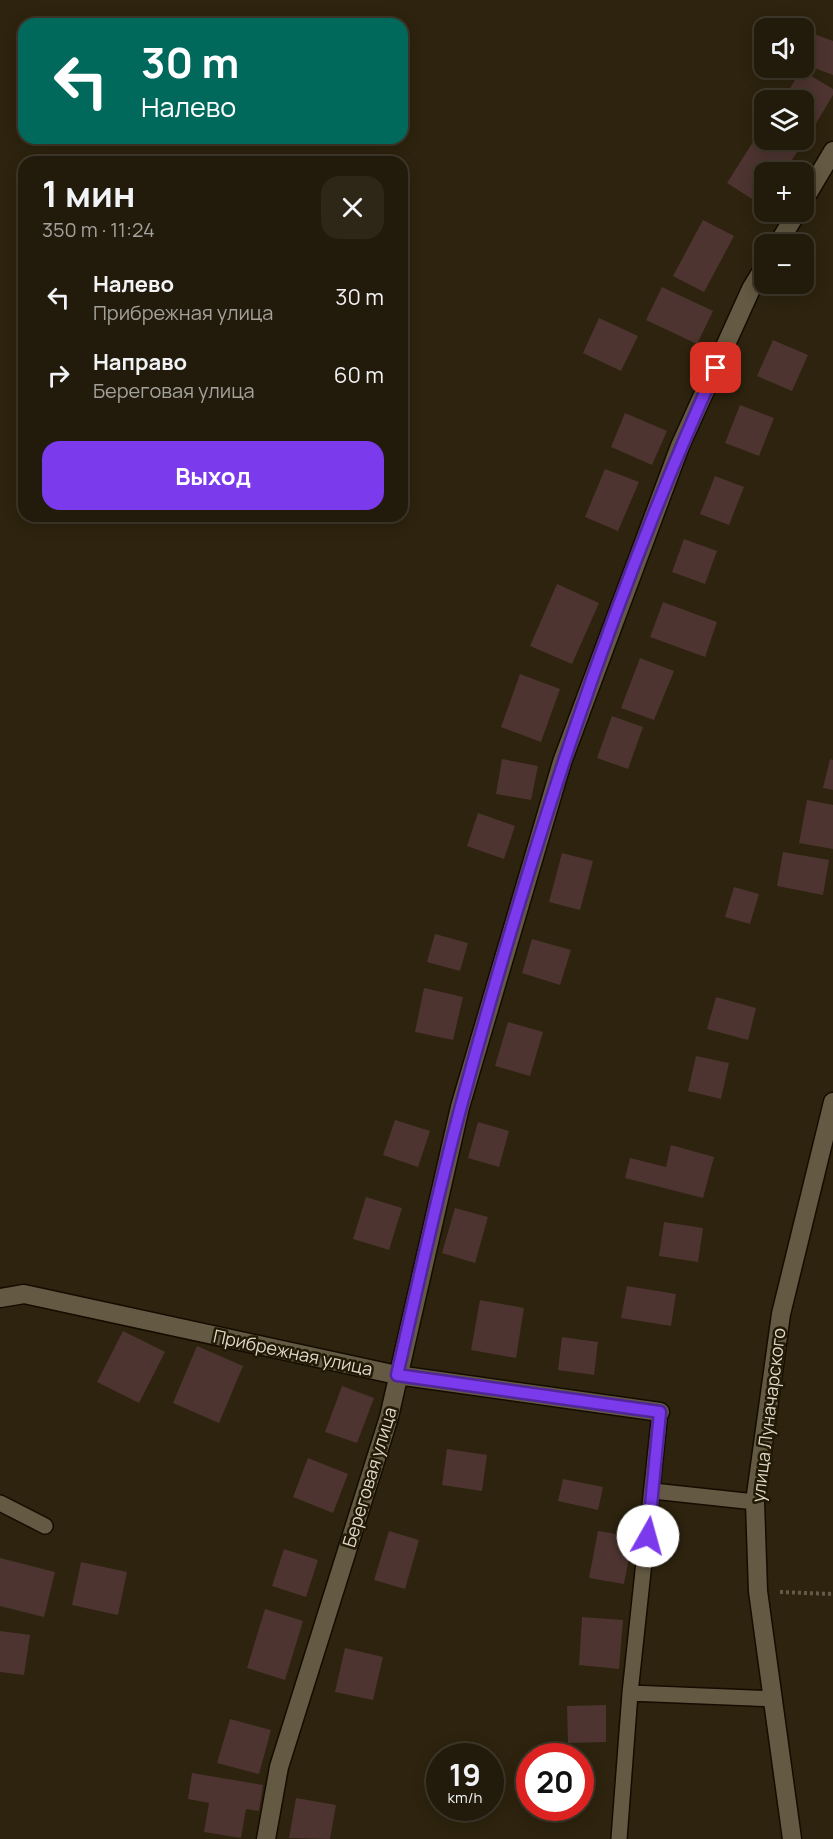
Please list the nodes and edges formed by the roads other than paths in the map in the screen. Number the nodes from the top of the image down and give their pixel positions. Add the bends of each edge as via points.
1 (833, 151) edge
2 (814, 183) edge
3 (754, 285) edge
4 (833, 1102) edge
5 (0, 1298) edge
6 (397, 1375) junction
7 (660, 1412) joint
8 (653, 1491) junction
9 (755, 1502) junction
10 (0, 1503) edge
11 (45, 1526) dead end
12 (630, 1692) junction
13 (774, 1699) junction
14 (267, 1839) edge
15 (620, 1839) edge
16 (792, 1839) edge

1 - 2 street
3 - 6 street, Береговая улица via 680,446 562,762 460,1107
4 - 9 street, улица Луначарского via 781,1314
5 - 6 street, Прибрежная улица via 24,1294
6 - 7 street, Прибрежная улица
6 - 14 street, Береговая улица via 389,1417 279,1767
7 - 8 lane
8 - 9 lane
8 - 12 lane
9 - 13 street, улица Луначарского via 758,1591
10 - 11 lane
12 - 13 lane
12 - 15 lane
13 - 16 street, улица Луначарского

